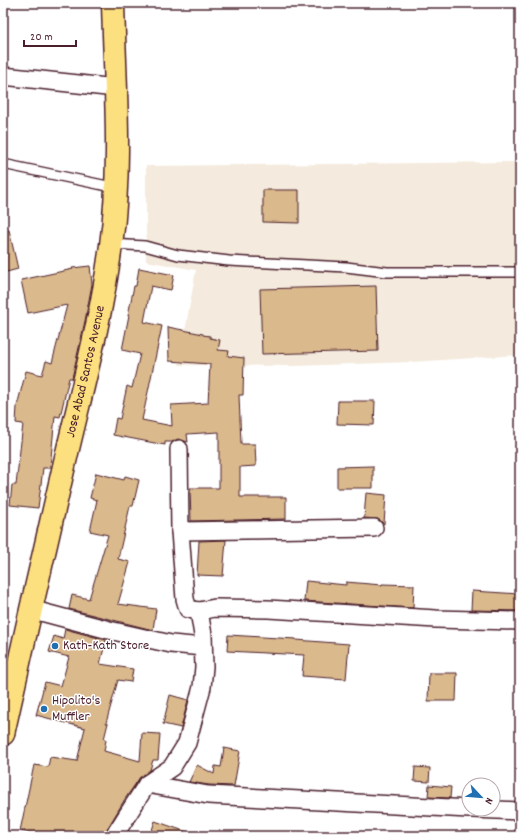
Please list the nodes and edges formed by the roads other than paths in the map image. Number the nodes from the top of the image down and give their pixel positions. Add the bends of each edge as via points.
1 (113, 3) edge
2 (3, 76) edge
3 (116, 88) junction
4 (3, 164) edge
5 (117, 188) junction
6 (111, 244) junction
7 (520, 272) edge
8 (179, 449) dead end
9 (374, 528) dead end
10 (180, 531) junction
11 (30, 609) junction
12 (199, 611) junction
13 (520, 621) edge
14 (204, 647) junction
15 (3, 734) edge
16 (147, 784) junction
17 (461, 809) edge
18 (501, 810) edge
19 (520, 811) edge
20 (114, 836) edge

1 - 3 highway, Jose Abad Santos Avenue
2 - 3 street
3 - 5 highway, Jose Abad Santos Avenue
4 - 5 lane
5 - 6 highway, Jose Abad Santos Avenue
6 - 7 lane via 145,246 178,255 229,261 387,272
6 - 11 highway, Jose Abad Santos Avenue via 87,366
8 - 10 street
9 - 10 street
10 - 12 street via 185,599 188,609
11 - 14 street via 171,644
11 - 15 highway, Jose Abad Santos Avenue
12 - 13 street via 215,608 268,609
12 - 14 street
14 - 16 street via 202,687 187,742 172,767
16 - 17 street via 208,795
16 - 20 street
18 - 19 street

